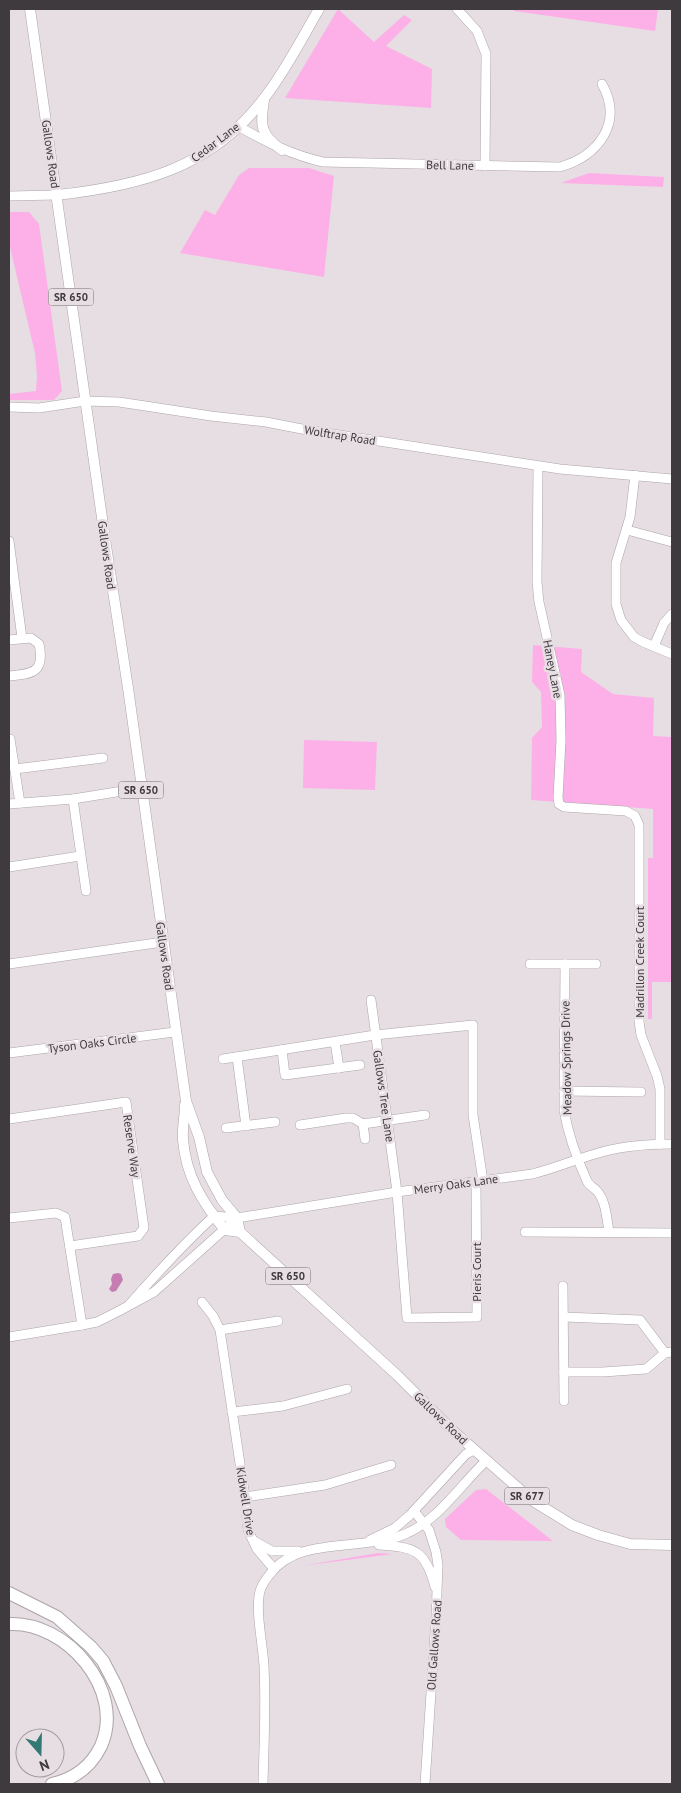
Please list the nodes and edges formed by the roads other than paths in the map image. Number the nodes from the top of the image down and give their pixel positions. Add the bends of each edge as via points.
1 (30, 9) edge
2 (319, 9) edge
3 (457, 9) edge
4 (602, 84) dead end
5 (265, 98) junction
6 (238, 126) junction
7 (282, 150) junction
8 (485, 166) junction
9 (57, 195) junction
10 (9, 196) edge
11 (85, 401) junction
12 (9, 407) edge
13 (538, 466) junction
14 (635, 475) junction
15 (672, 479) edge
16 (627, 530) junction
17 (9, 541) edge
18 (672, 542) edge
19 (672, 614) edge
20 (22, 638) junction
21 (9, 640) edge
22 (654, 646) junction
23 (672, 654) edge
24 (9, 676) edge
25 (10, 740) dead end
26 (103, 758) dead end
27 (15, 769) junction
28 (141, 788) junction
29 (73, 798) junction
30 (20, 803) junction
31 (9, 804) edge
32 (640, 836) joint
33 (80, 856) junction
34 (9, 867) edge
35 (86, 891) dead end
36 (163, 942) junction
37 (9, 964) edge
38 (530, 964) dead end
39 (566, 964) junction
40 (596, 964) dead end
41 (371, 1000) dead end
42 (176, 1032) junction
43 (375, 1035) junction
44 (335, 1042) junction
45 (282, 1050) junction
46 (9, 1053) edge
47 (237, 1057) junction
48 (224, 1059) dead end
49 (360, 1066) dead end
50 (338, 1068) junction
51 (564, 1091) junction
52 (641, 1092) dead end
53 (186, 1101) junction
54 (425, 1115) dead end
55 (9, 1119) edge
56 (388, 1121) junction
57 (275, 1122) dead end
58 (363, 1124) junction
59 (300, 1125) dead end
60 (246, 1126) junction
61 (226, 1128) dead end
62 (365, 1139) dead end
63 (660, 1144) junction
64 (672, 1144) edge
65 (579, 1159) junction
66 (480, 1181) junction
67 (397, 1192) junction
68 (214, 1216) junction
69 (9, 1218) edge
70 (237, 1218) junction
71 (225, 1230) junction
72 (240, 1232) junction
73 (525, 1232) dead end
74 (609, 1232) junction
75 (672, 1233) edge
76 (70, 1246) junction
77 (563, 1286) dead end
78 (202, 1302) dead end
79 (129, 1305) junction
80 (564, 1317) junction
81 (278, 1321) dead end
82 (82, 1325) junction
83 (220, 1330) junction
84 (9, 1336) edge
85 (669, 1352) edge
86 (564, 1372) junction
87 (347, 1389) dead end
88 (564, 1401) dead end
89 (232, 1412) junction
90 (474, 1450) junction
91 (486, 1460) junction
92 (392, 1465) dead end
93 (245, 1497) junction
94 (414, 1511) junction
95 (424, 1523) junction
96 (250, 1538) junction
97 (361, 1544) junction
98 (672, 1545) edge
99 (306, 1551) junction
100 (274, 1569) junction
101 (9, 1593) edge
102 (438, 1597) junction
103 (9, 1624) edge
104 (52, 1784) edge
105 (158, 1784) edge
106 (263, 1784) edge
107 (425, 1784) edge

1 - 9 main road, Gallows Road / SR 650
2 - 5 main road, Cedar Lane
3 - 8 street via 477,31 486,54
4 - 8 street, Bell Lane via 610,103 609,123 599,144 582,158 555,168
5 - 6 main road, Cedar Lane
5 - 7 main road via 263,130
6 - 7 street, Bell Lane
6 - 9 main road, Cedar Lane via 187,163 154,176 121,186
7 - 8 street, Bell Lane via 323,162
9 - 10 street
9 - 11 main road, Gallows Road / SR 650
11 - 12 street, Wolftrap Road via 39,408
11 - 13 street, Wolftrap Road via 119,402 266,422
11 - 28 main road, Gallows Road / SR 650
13 - 14 street, Wolftrap Road
13 - 32 street, Haney Lane via 537,582 560,695 559,804 626,811 635,816
14 - 15 street, Wolftrap Road
14 - 16 street
16 - 18 street
16 - 22 street via 616,563 617,611 634,637
17 - 20 street
19 - 22 street via 664,622
20 - 21 street
20 - 24 street via 31,638 39,644 42,657 39,667 30,674
22 - 23 street
25 - 27 street
26 - 27 street
27 - 30 street
28 - 29 street
28 - 36 main road, Gallows Road / SR 650
29 - 30 street
29 - 33 street
30 - 31 street
32 - 63 street, Madrillon Creek Court via 639,1021 660,1089
33 - 34 street
33 - 35 street
36 - 37 street
36 - 42 main road, Gallows Road / SR 650
38 - 39 street
39 - 40 street
39 - 51 street, Meadow Springs Drive
41 - 43 street, Gallows Tree Lane
42 - 46 street, Tyson Oaks Circle
42 - 53 main road, Gallows Road / SR 650
43 - 44 street
43 - 56 street, Gallows Tree Lane
43 - 66 street via 473,1025 473,1115
44 - 45 street
44 - 50 street
45 - 47 street
45 - 50 street via 285,1075
47 - 48 street
47 - 60 street
49 - 50 street
51 - 52 street
51 - 65 street, Meadow Springs Drive via 566,1123
53 - 68 main road, Gallows Road / SR 650 via 183,1139 187,1162 197,1191
53 - 70 main road, Gallows Road / SR 650 via 207,1172 227,1208
54 - 56 street
55 - 76 street, Reserve Way via 126,1102 144,1228 138,1236
56 - 58 street
56 - 67 street, Gallows Tree Lane
57 - 60 street
58 - 59 street via 346,1118
58 - 62 street
60 - 61 street
63 - 64 street, Merry Oaks Lane
63 - 65 street, Merry Oaks Lane via 618,1148
65 - 66 street, Merry Oaks Lane via 546,1171
65 - 74 street, Meadow Springs Drive via 588,1184 598,1192 603,1202
66 - 67 street, Merry Oaks Lane
66 - 67 street, Pieris Court via 477,1318 407,1318
67 - 70 street, Merry Oaks Lane
68 - 70 street, Merry Oaks Lane
68 - 71 main road, Gallows Road / SR 650
68 - 79 street via 162,1266
69 - 76 street via 60,1214 65,1217
70 - 71 street
70 - 72 main road, Gallows Road / SR 650
71 - 72 main road
71 - 79 street via 154,1292
72 - 90 main road, Gallows Road / SR 650
73 - 74 street
74 - 75 street
76 - 82 street
77 - 80 street
78 - 83 street, Kidwell Drive
79 - 82 street via 97,1322
80 - 85 street via 640,1320
80 - 86 street
81 - 83 street
82 - 84 street
83 - 89 street, Kidwell Drive
85 - 86 street via 646,1369
86 - 88 street
87 - 89 street via 283,1406
89 - 93 street, Kidwell Drive
90 - 91 main road, Gallows Road / SR 650
90 - 94 street via 466,1454
91 - 95 street
91 - 98 main road, Gallows Road / SR 677 via 532,1501 572,1526 630,1544
92 - 93 street via 325,1485
93 - 96 street, Kidwell Drive
94 - 95 street, Old Gallows Road
94 - 97 street via 395,1528
95 - 97 street via 393,1539
95 - 102 street, Old Gallows Road via 436,1552
96 - 99 street via 272,1551
96 - 100 street, Kidwell Drive
97 - 99 street
97 - 102 street via 406,1547 414,1551 427,1564
99 - 100 street via 293,1555
100 - 106 street via 264,1583 259,1599 265,1694
101 - 105 highway via 57,1617 103,1661
102 - 107 street, Old Gallows Road
103 - 104 highway via 34,1626 74,1651 100,1684 106,1703 107,1728 92,1762 81,1772

